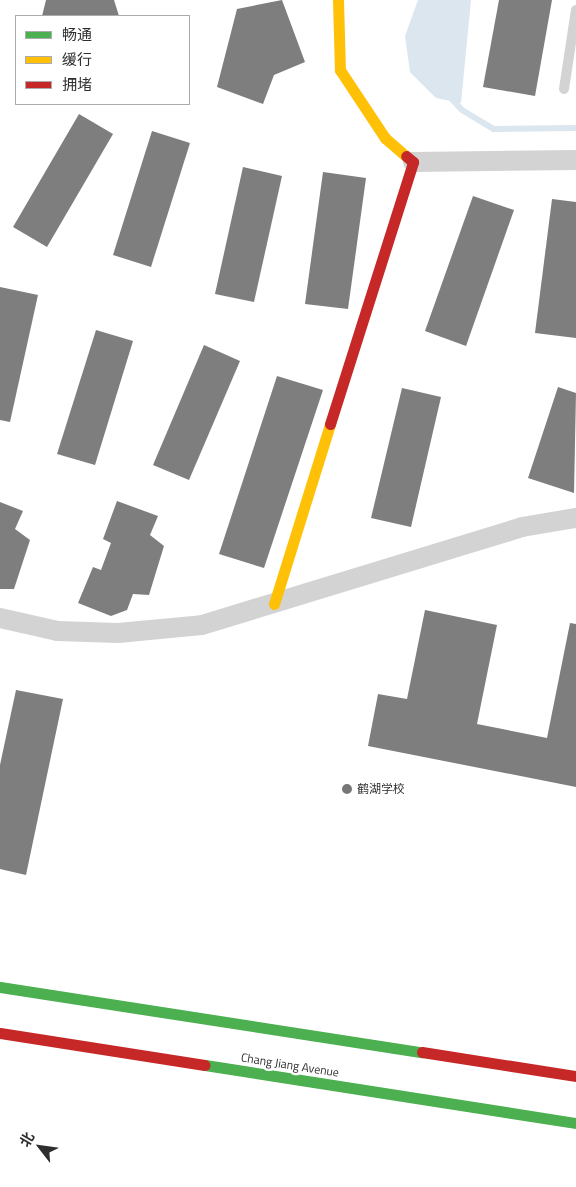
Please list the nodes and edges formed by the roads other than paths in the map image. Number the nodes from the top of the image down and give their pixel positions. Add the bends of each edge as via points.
1 (338, 0) edge
2 (576, 10) edge
3 (564, 89) dead end
4 (576, 160) edge
5 (413, 162) junction
6 (576, 518) edge
7 (274, 604) junction
8 (0, 618) edge
9 (0, 987) edge
10 (0, 1033) edge
11 (576, 1076) edge
12 (576, 1123) edge

1 - 5 main road via 340,70 385,138
2 - 3 lane
4 - 5 street
5 - 7 main road
6 - 7 street via 522,527
7 - 8 street via 202,625 118,633 57,631
9 - 11 main road
10 - 12 main road, Chang Jiang Avenue

